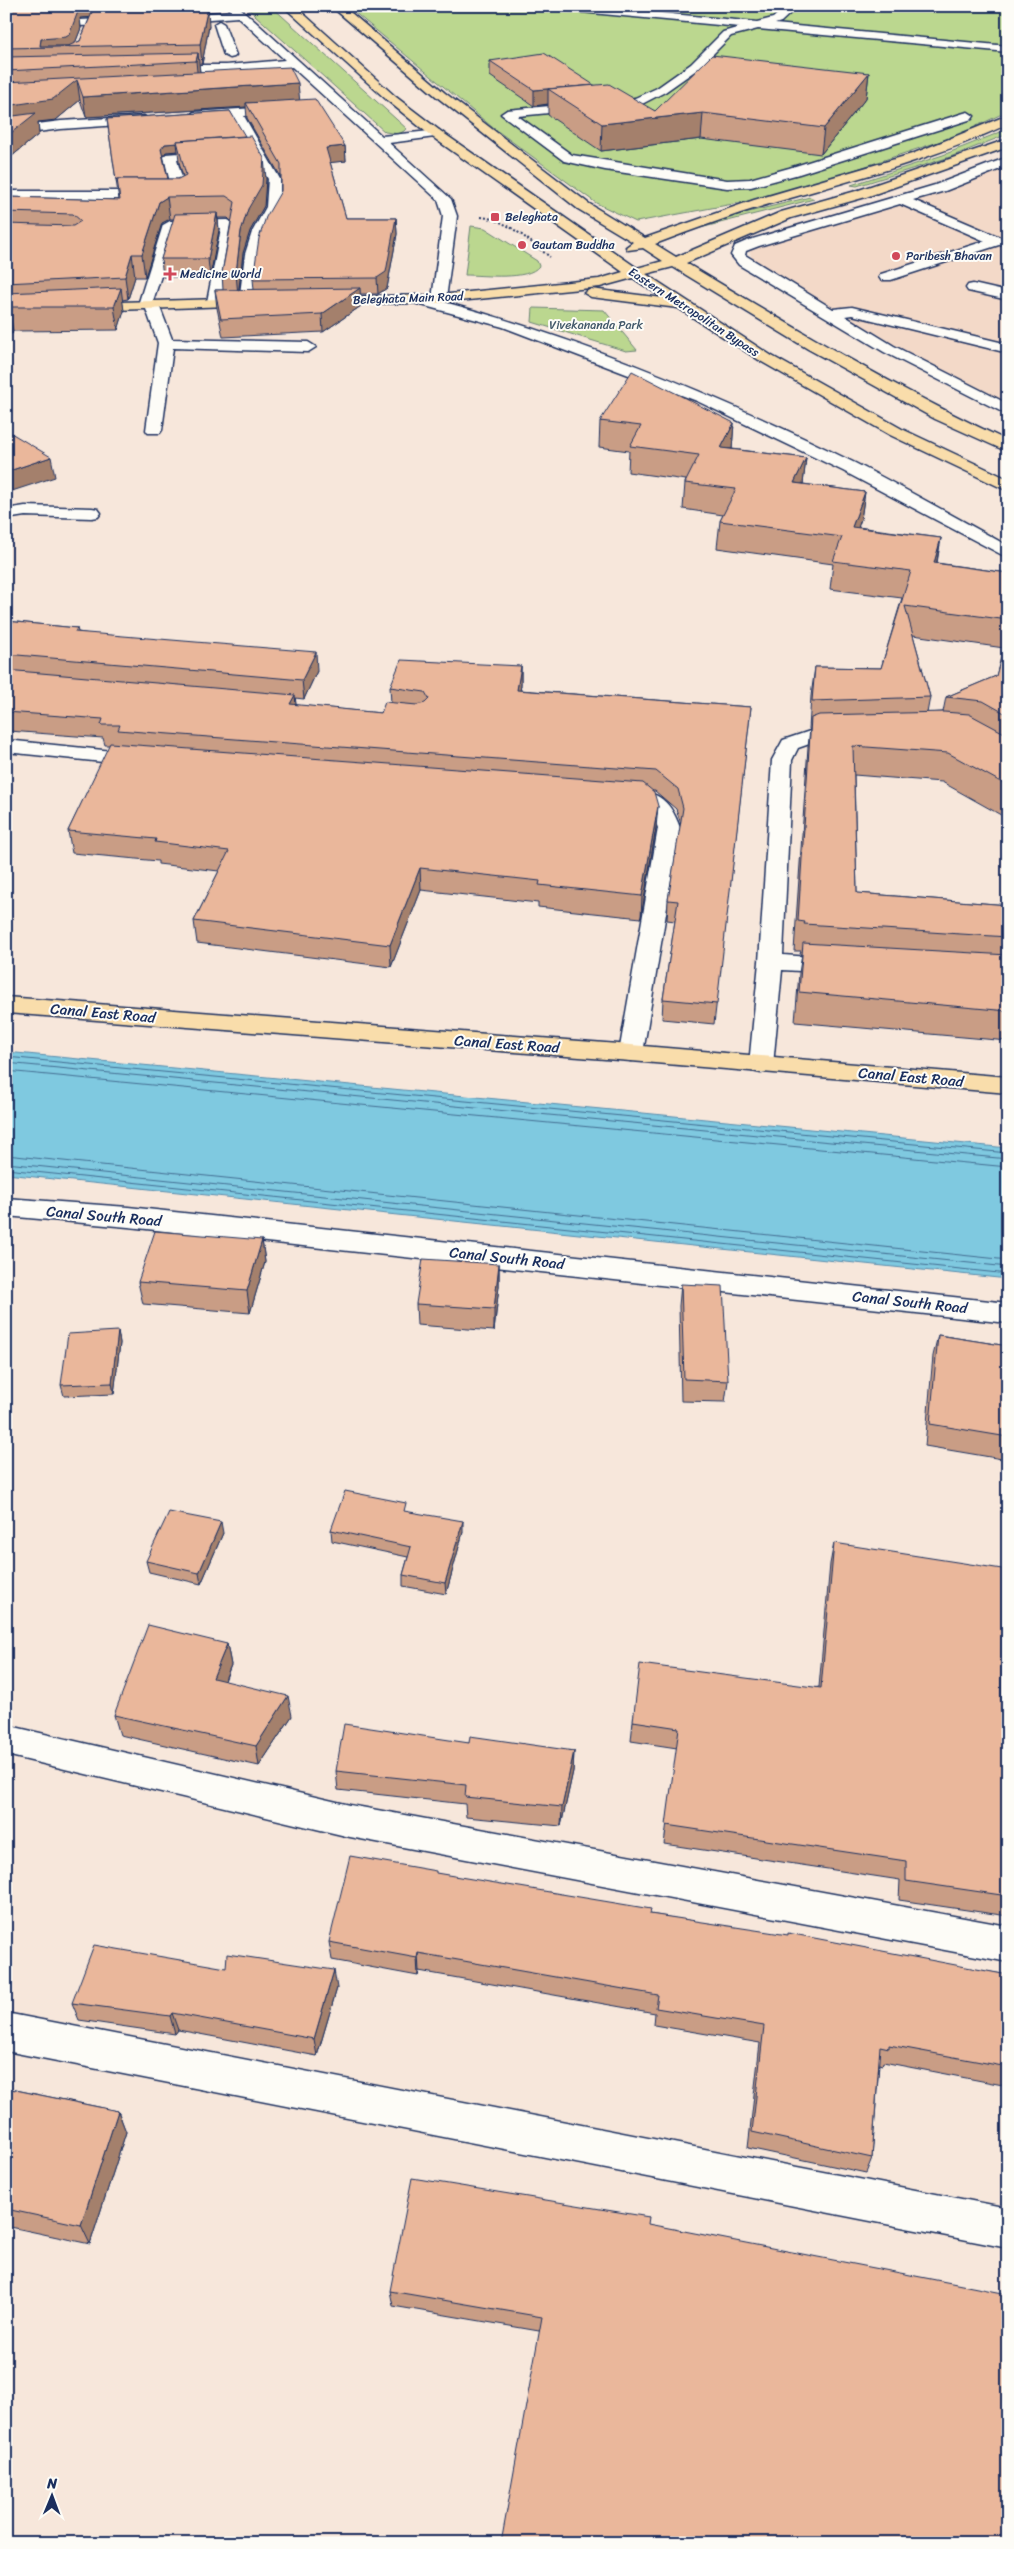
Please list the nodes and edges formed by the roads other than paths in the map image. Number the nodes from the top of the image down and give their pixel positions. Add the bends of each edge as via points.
1 (205, 6) edge
2 (288, 6) edge
3 (336, 6) edge
4 (549, 6) edge
5 (792, 6) edge
6 (43, 9) edge
7 (236, 10) edge
8 (155, 20) edge
9 (216, 20) junction
10 (136, 21) edge
11 (762, 25) junction
12 (1008, 49) edge
13 (282, 52) junction
14 (262, 53) dead end
15 (245, 54) dead end
16 (163, 56) edge
17 (182, 56) edge
18 (294, 63) junction
19 (155, 69) edge
20 (341, 106) junction
21 (322, 107) edge
22 (294, 109) edge
23 (236, 113) junction
24 (968, 116) dead end
25 (186, 117) edge
26 (157, 119) edge
27 (1008, 119) edge
28 (6, 132) edge
29 (435, 133) junction
30 (380, 140) junction
31 (1008, 142) edge
32 (259, 150) junction
33 (1008, 161) edge
34 (6, 195) edge
35 (902, 200) junction
36 (822, 205) junction
37 (851, 216) junction
38 (644, 243) junction
39 (608, 256) junction
40 (675, 262) junction
41 (637, 274) junction
42 (886, 277) dead end
43 (973, 288) dead end
44 (539, 291) junction
45 (1008, 296) edge
46 (439, 298) junction
47 (415, 299) junction
48 (305, 301) edge
49 (214, 302) junction
50 (246, 302) junction
51 (266, 302) edge
52 (148, 305) junction
53 (684, 305) junction
54 (76, 307) edge
55 (832, 314) junction
56 (1008, 332) edge
57 (166, 343) junction
58 (992, 345) junction
59 (308, 347) dead end
60 (1008, 349) edge
61 (1008, 410) edge
62 (154, 430) dead end
63 (1008, 447) edge
64 (1008, 486) edge
65 (92, 513) dead end
66 (6, 514) edge
67 (1008, 553) edge
68 (871, 735) edge
69 (6, 746) edge
70 (166, 762) edge
71 (602, 793) edge
72 (771, 962) junction
73 (860, 968) edge
74 (6, 1006) edge
75 (632, 1053) junction
76 (760, 1065) junction
77 (1008, 1085) edge
78 (6, 1207) edge
79 (1008, 1313) edge
80 (6, 1740) edge
81 (1008, 1944) edge
82 (6, 2032) edge
83 (1008, 2228) edge

1 - 9 street
2 - 29 main road, Eastern Metropolitan Bypass
3 - 38 main road via 441,95 583,206
4 - 11 street
5 - 11 street via 777,20
6 - 10 street via 37,20 89,27
7 - 9 street
7 - 13 street
8 - 9 street
9 - 15 street via 226,55
11 - 12 street
11 - 24 street via 726,34 695,66 661,90 638,101 508,114 568,158 726,184 751,183 794,171
13 - 14 street
13 - 18 street
16 - 17 street
18 - 19 street via 222,72
18 - 20 street via 307,80
20 - 21 street
20 - 30 street
22 - 23 street
23 - 25 street
23 - 32 street
26 - 28 street
27 - 38 main road via 918,154 759,203
29 - 30 street
29 - 39 main road, Eastern Metropolitan Bypass
30 - 46 street via 448,206 450,216
31 - 36 main road via 931,171
32 - 34 street via 170,156 180,195 69,198
32 - 50 street via 274,179 273,207 259,232 252,254
33 - 35 street
35 - 37 street
35 - 42 street via 997,241
36 - 37 street
36 - 40 main road via 786,215
37 - 55 street via 754,243 740,249 738,255 744,262
38 - 39 main road
38 - 40 main road
39 - 41 main road, Eastern Metropolitan Bypass
39 - 44 main road
40 - 41 main road
40 - 63 main road via 813,346 941,416
41 - 44 main road via 600,283
41 - 53 main road, Eastern Metropolitan Bypass
43 - 45 street
44 - 46 main road, Beleghata Main Road
44 - 53 main road via 629,296
46 - 47 main road, Beleghata Main Road
47 - 48 main road, Beleghata Main Road
47 - 67 street via 508,324 703,398 849,467
49 - 50 main road
49 - 52 main road
49 - 52 street via 228,224 170,226
50 - 51 main road
52 - 54 main road
52 - 57 street
53 - 64 main road, Eastern Metropolitan Bypass via 767,359 888,427
55 - 58 street via 852,311
55 - 61 street via 889,349
56 - 58 street
57 - 59 street
57 - 62 street
58 - 60 street
65 - 66 street via 25,511
68 - 72 street via 812,736 790,744 782,760
69 - 70 street
71 - 75 street via 648,797 664,810 669,828
72 - 73 street
72 - 76 street
74 - 75 main road, Canal East Road
75 - 76 main road, Canal East Road
76 - 77 main road, Canal East Road
78 - 79 street, Canal South Road via 128,1217
80 - 81 street via 350,1821
82 - 83 street

